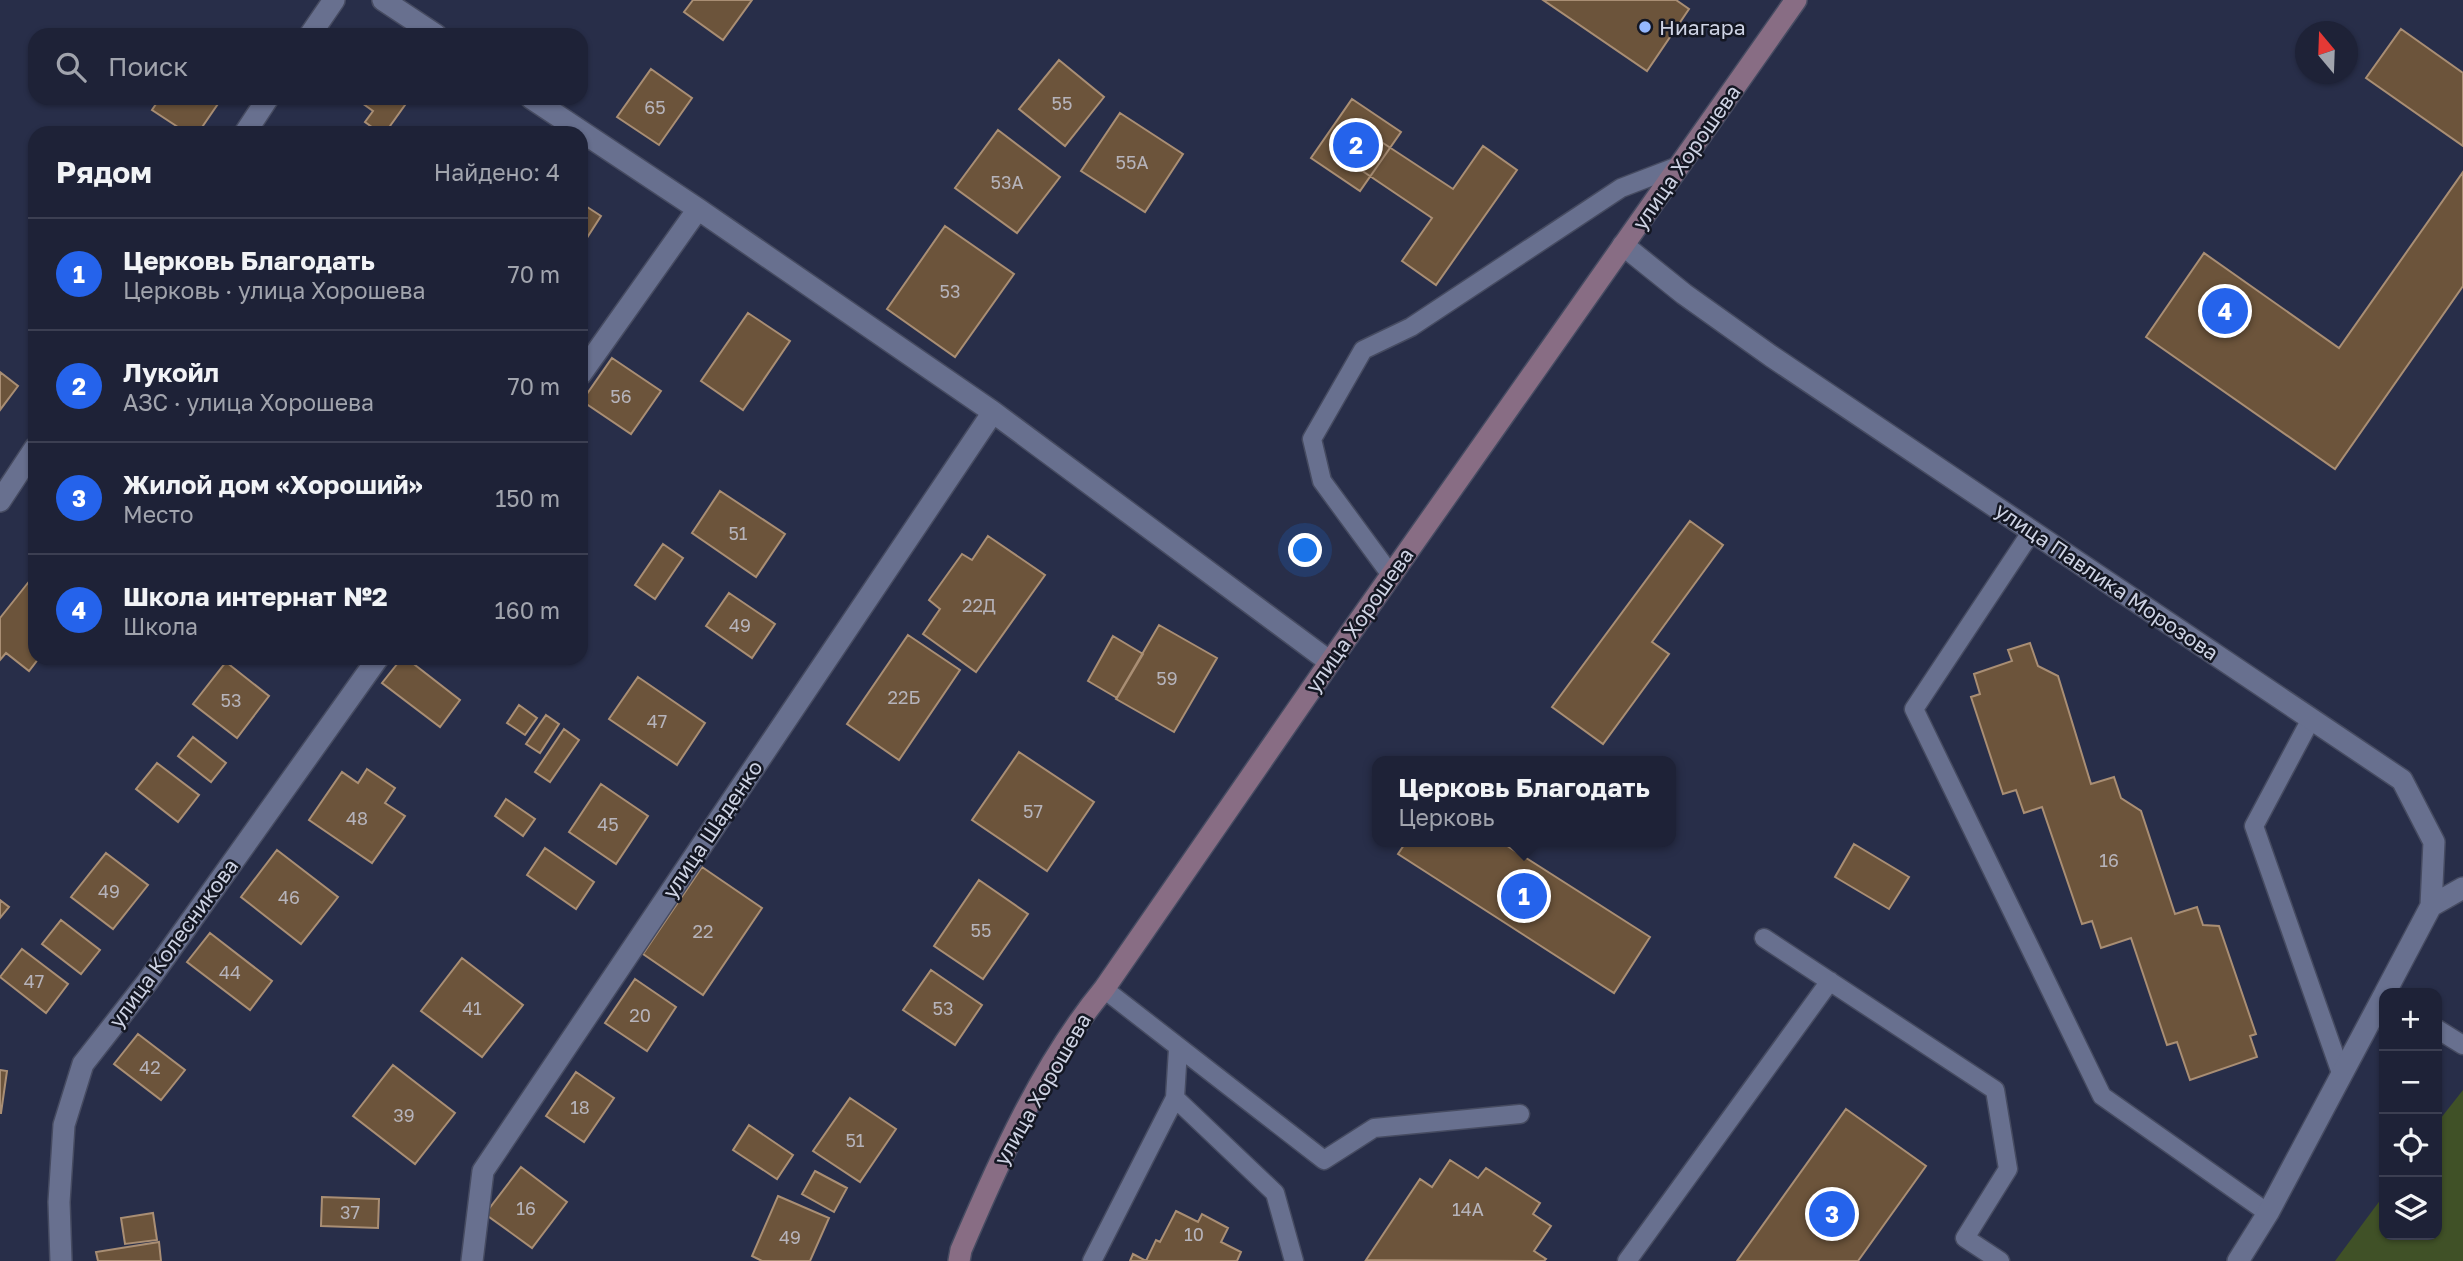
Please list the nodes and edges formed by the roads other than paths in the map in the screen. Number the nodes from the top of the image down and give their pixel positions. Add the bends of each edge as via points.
1 (334, 0) edge
2 (383, 0) edge
3 (1796, 0) edge
4 (315, 28) edge
5 (425, 28) edge
6 (263, 105) edge
7 (542, 105) edge
8 (250, 126) edge
9 (573, 126) edge
10 (588, 136) edge
11 (1681, 165) junction
12 (698, 209) junction
13 (1623, 245) junction
14 (588, 363) edge
15 (993, 412) junction
16 (28, 459) edge
17 (0, 501) edge
18 (2032, 531) junction
19 (1391, 575) junction
20 (1330, 662) junction
21 (373, 665) edge
22 (2311, 719) junction
23 (2463, 888) edge
24 (2431, 906) junction
25 (1764, 937) dead end
26 (1830, 981) junction
27 (2388, 988) edge
28 (1104, 989) junction
29 (2379, 1005) edge
30 (2442, 1032) edge
31 (2463, 1045) edge
32 (1178, 1049) junction
33 (2341, 1073) junction
34 (1175, 1098) junction
35 (1520, 1114) dead end
36 (2268, 1213) junction
37 (61, 1261) edge
38 (472, 1261) edge
39 (959, 1261) edge
40 (1093, 1261) edge
41 (1294, 1261) edge
42 (1627, 1261) edge
43 (2000, 1261) edge
44 (2238, 1261) edge

1 - 4 street
2 - 5 street
3 - 11 main road, улица Хорошева
6 - 8 street
7 - 9 street
10 - 12 street
11 - 13 main road, улица Хорошева
11 - 19 lane via 1621,188 1411,327 1363,350 1312,439 1322,481
12 - 14 street
12 - 15 street
13 - 18 street, улица Павлика Морозова via 1772,356
13 - 19 main road, улица Хорошева
15 - 20 street
15 - 38 street, улица Шаденко via 483,1171
16 - 17 street
18 - 22 street, улица Павлика Морозова
18 - 36 lane via 1914,709 2102,1096
19 - 20 main road, улица Хорошева
20 - 28 main road, улица Хорошева
21 - 37 street, улица Колесникова via 148,981 83,1064 64,1125
22 - 24 street, улица Павлика Морозова via 2402,780 2434,842
22 - 33 lane via 2255,826
23 - 24 street
24 - 27 street, улица Павлика Морозова
25 - 26 lane
26 - 42 lane
26 - 43 lane via 1994,1090 2008,1169 1965,1238
28 - 32 lane
28 - 39 main road, улица Хорошева via 1081,1017 993,1174
29 - 33 street, улица Павлика Морозова
30 - 31 lane
32 - 34 lane
32 - 35 lane via 1324,1160 1374,1128
33 - 36 street, улица Павлика Морозова
34 - 40 lane
34 - 41 lane via 1275,1193
36 - 44 street, улица Павлика Морозова

